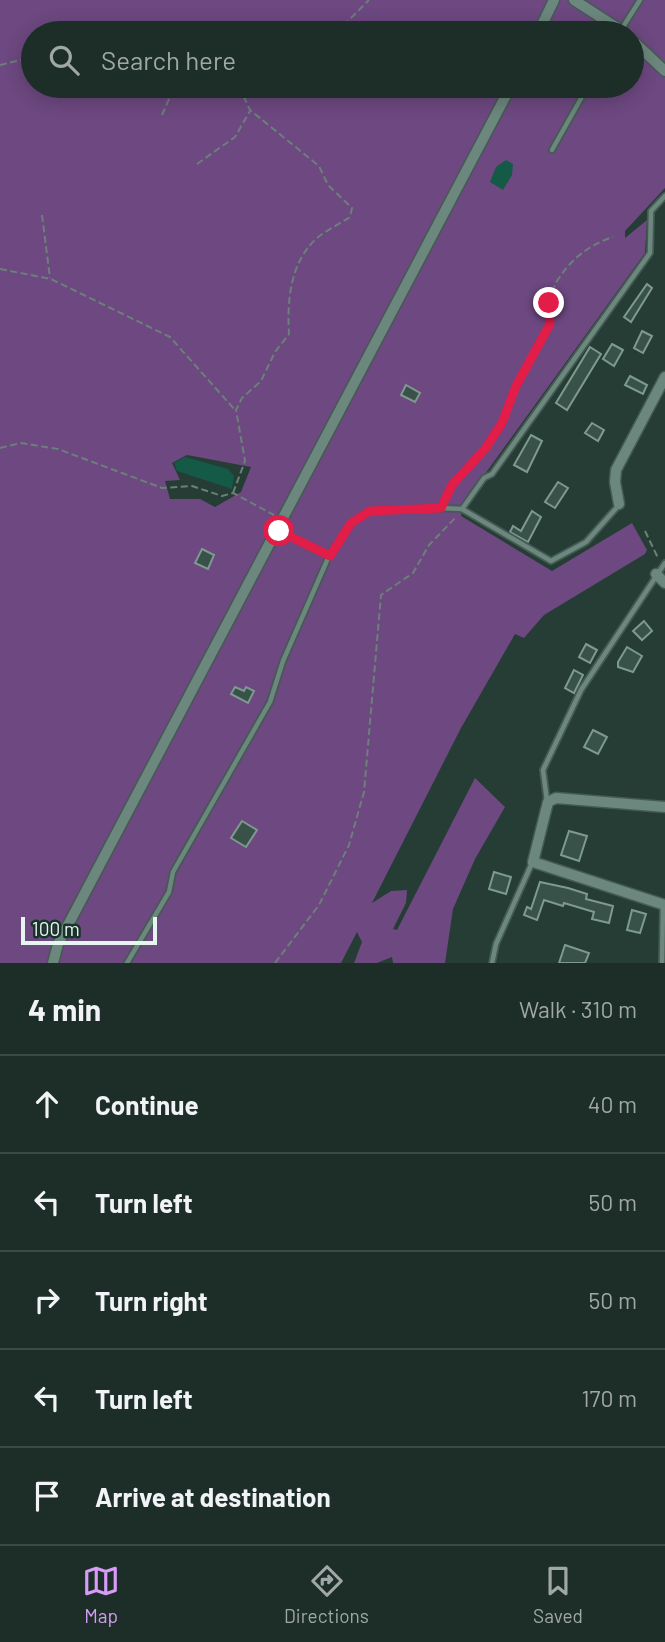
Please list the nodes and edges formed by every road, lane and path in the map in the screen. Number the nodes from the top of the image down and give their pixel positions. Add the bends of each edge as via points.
1 (369, 0) edge
2 (554, 0) edge
3 (575, 0) edge
4 (640, 0) edge
5 (348, 21) edge
6 (544, 21) edge
7 (605, 21) edge
8 (628, 21) edge
9 (644, 51) edge
10 (21, 60) edge
11 (0, 65) edge
12 (665, 71) edge
13 (169, 98) edge
14 (244, 98) edge
15 (505, 98) edge
16 (580, 98) edge
17 (250, 110) junction
18 (162, 115) dead end
19 (552, 150) dead end
20 (197, 164) dead end
21 (665, 196) edge
22 (41, 215) dead end
23 (613, 237) dead end
24 (0, 269) edge
25 (51, 279) junction
26 (665, 377) edge
27 (236, 410) junction
28 (0, 448) edge
29 (233, 493) junction
30 (620, 504) joint
31 (441, 508) junction
32 (462, 509) junction
33 (285, 520) junction
34 (279, 531) junction
35 (645, 531) dead end
36 (656, 554) dead end
37 (330, 556) junction
38 (665, 563) edge
39 (656, 574) junction
40 (665, 583) edge
41 (548, 802) junction
42 (665, 807) edge
43 (533, 862) junction
44 (664, 904) edge
45 (53, 963) edge
46 (127, 963) edge
47 (275, 963) edge
48 (492, 963) edge
49 (662, 963) edge

1 - 5 path
2 - 6 street
3 - 7 street
4 - 8 lane
9 - 12 street
10 - 11 path
13 - 18 path
14 - 17 path
15 - 33 street
16 - 19 lane
17 - 20 path via 235,137
17 - 27 path via 319,166 328,185 352,208 349,218 316,239 297,268 287,301 289,334 261,381
21 - 32 lane via 651,211 650,253
22 - 25 path
23 - 31 path via 577,257 554,285 550,324 516,386 502,423 452,485
24 - 25 path
25 - 27 path via 170,337
26 - 30 street via 616,470
27 - 29 path via 245,461
28 - 29 path via 21,443 58,449 162,488 192,486 222,496
29 - 33 path
30 - 32 lane via 586,542 551,561
31 - 32 lane
31 - 37 lane via 370,511 351,523
32 - 47 path via 429,545 413,573 381,595 364,792 349,845 319,905
33 - 34 street
34 - 37 lane
34 - 45 street via 58,944
35 - 36 path
37 - 46 lane via 283,661 270,702
38 - 39 lane
39 - 40 street
39 - 41 lane via 581,690 543,770
41 - 42 street via 556,798
41 - 43 street
43 - 44 street
43 - 48 lane
44 - 49 lane

